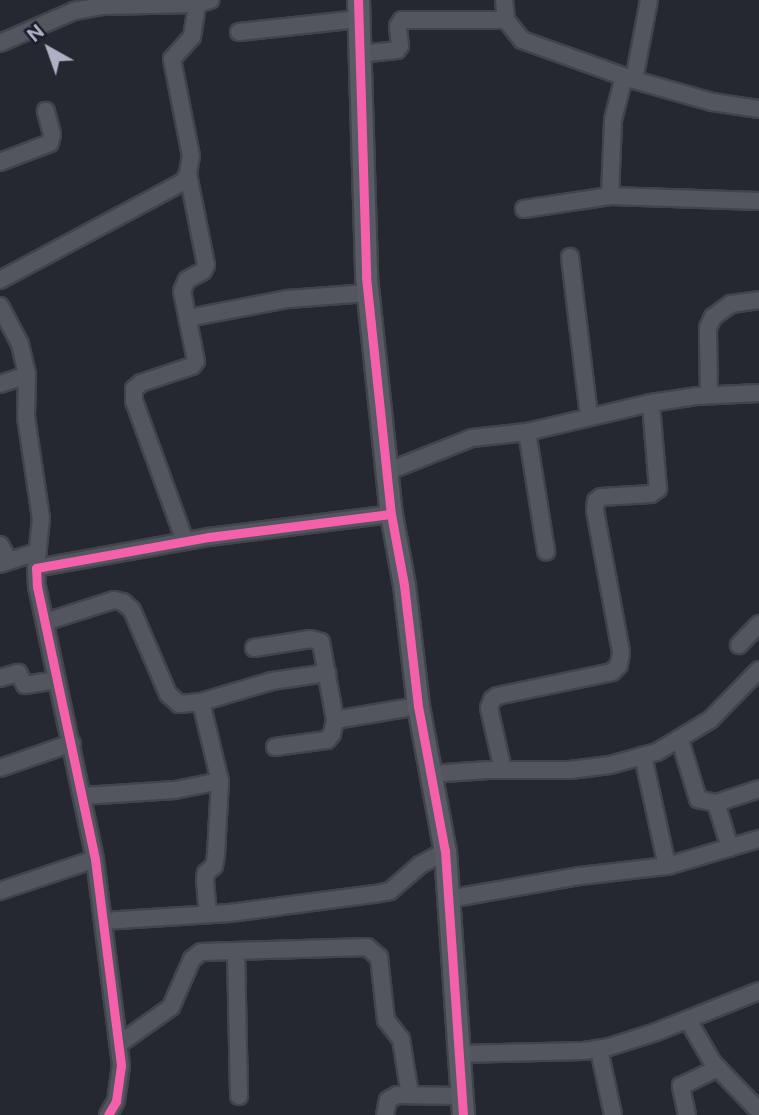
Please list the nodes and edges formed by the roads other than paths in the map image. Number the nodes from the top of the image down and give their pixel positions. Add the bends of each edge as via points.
1 (504, 0) edge
2 (649, 0) edge
3 (204, 2) edge
4 (358, 10) edge
5 (506, 20) junction
6 (239, 32) dead end
7 (0, 43) edge
8 (360, 54) junction
9 (629, 78) junction
10 (759, 109) edge
11 (46, 111) dead end
12 (0, 162) edge
13 (188, 174) junction
14 (610, 196) junction
15 (759, 201) edge
16 (524, 209) dead end
17 (570, 257) dead end
18 (0, 280) edge
19 (368, 293) junction
20 (759, 299) edge
21 (0, 306) edge
22 (188, 318) junction
23 (27, 375) junction
24 (0, 384) edge
25 (759, 393) edge
26 (709, 395) junction
27 (651, 402) junction
28 (589, 418) junction
29 (527, 432) junction
30 (386, 472) junction
31 (391, 514) junction
32 (185, 541) junction
33 (0, 545) edge
34 (546, 551) dead end
35 (37, 560) junction
36 (4, 563) edge
37 (45, 622) junction
38 (759, 624) edge
39 (739, 645) dead end
40 (254, 648) dead end
41 (759, 670) edge
42 (327, 673) junction
43 (0, 678) edge
44 (57, 680) junction
45 (201, 702) junction
46 (418, 706) junction
47 (335, 720) junction
48 (680, 740) junction
49 (72, 743) junction
50 (275, 747) dead end
51 (643, 757) junction
52 (0, 768) edge
53 (503, 770) junction
54 (431, 774) junction
55 (220, 781) junction
56 (759, 789) edge
57 (83, 796) junction
58 (716, 803) junction
59 (759, 839) edge
60 (730, 848) junction
61 (444, 851) junction
62 (95, 859) junction
63 (667, 866) junction
64 (0, 891) edge
65 (448, 899) junction
66 (208, 914) junction
67 (103, 921) junction
68 (236, 951) junction
69 (759, 991) edge
70 (688, 1020) junction
71 (119, 1044) junction
72 (599, 1049) junction
73 (458, 1054) junction
74 (718, 1068) junction
75 (410, 1095) junction
76 (239, 1096) dead end
77 (462, 1106) edge
78 (759, 1111) edge
79 (108, 1115) edge
80 (385, 1115) edge
81 (613, 1115) edge
82 (687, 1115) edge

1 - 5 street
2 - 9 street
3 - 7 street via 74,11
3 - 13 street via 192,37 172,59 191,156
4 - 6 street
4 - 8 street
5 - 8 street via 402,20 397,50
5 - 9 street via 522,40
8 - 19 street
9 - 10 street via 712,102
9 - 14 street via 611,140
11 - 12 street via 50,143
13 - 18 street via 183,182
13 - 22 street via 206,265 183,285
14 - 15 street
14 - 16 street
17 - 28 street
19 - 22 street via 288,299
19 - 30 street
20 - 26 street via 732,304 713,317 708,328
21 - 23 street via 20,344
22 - 32 street via 196,361 134,389 134,401
23 - 24 street
23 - 35 street via 26,417 41,518
25 - 26 street
26 - 27 street
27 - 28 street
27 - 53 street via 658,489 651,494 607,495 596,501 621,652 619,665 612,672 492,700 489,708
28 - 29 street
29 - 30 street via 472,438
29 - 34 street
30 - 31 street
31 - 32 street
31 - 46 street
32 - 35 street
33 - 36 street
35 - 36 street
35 - 37 street
37 - 44 street
37 - 45 street via 114,600 123,602 132,610 172,701
38 - 39 street
40 - 42 street via 317,640 323,646
41 - 48 street via 710,720
42 - 45 street via 272,681
42 - 47 street
43 - 44 street via 18,673 25,685
44 - 49 street
45 - 55 street
46 - 47 street
46 - 54 street
47 - 50 street via 327,740
48 - 51 street
48 - 58 street via 698,799
49 - 52 street
49 - 57 street
51 - 53 street via 570,770
51 - 63 street
53 - 54 street
54 - 61 street
55 - 57 street via 175,790
55 - 66 street via 214,866 205,880
56 - 58 street
57 - 62 street
58 - 60 street
59 - 60 street
60 - 63 street
61 - 65 street
61 - 66 street via 390,891
62 - 64 street
62 - 67 street
63 - 65 street
65 - 73 street
66 - 67 street
67 - 71 street
68 - 71 street via 195,955 172,1006
68 - 75 street via 372,948 379,957 388,1024 401,1039
68 - 76 street
69 - 70 street
70 - 72 street
70 - 74 street
71 - 79 street via 116,1101
72 - 73 street
72 - 81 street
73 - 77 street
74 - 78 street
74 - 82 street via 681,1086
75 - 77 street
75 - 80 street via 390,1097

